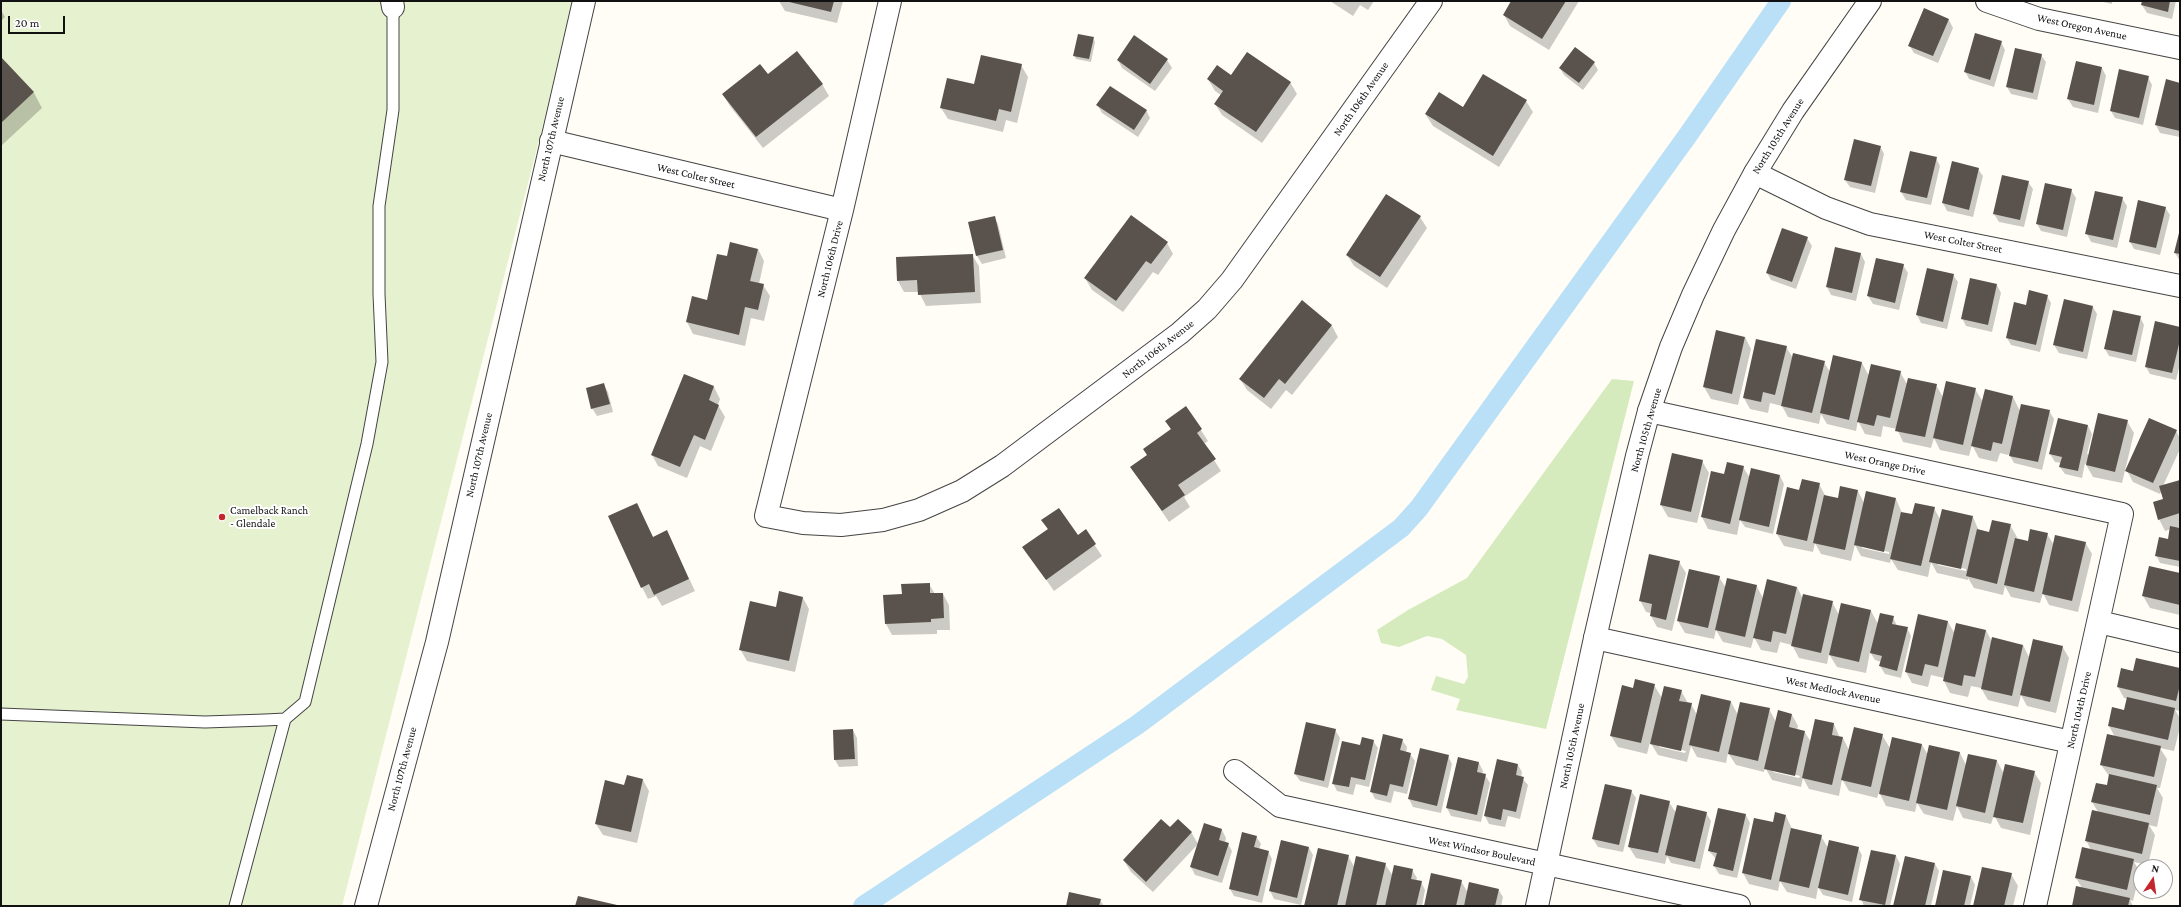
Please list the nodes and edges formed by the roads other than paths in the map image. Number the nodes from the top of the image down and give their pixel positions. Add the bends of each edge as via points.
1 (584, 1) edge
2 (890, 1) edge
3 (1431, 1) edge
4 (1870, 1) edge
5 (1987, 1) edge
6 (392, 4) edge
7 (2180, 48) edge
8 (551, 141) junction
9 (1755, 173) junction
10 (842, 210) junction
11 (2180, 286) edge
12 (1649, 411) junction
13 (2122, 514) joint
14 (766, 516) joint
15 (2099, 622) junction
16 (1595, 638) junction
17 (2180, 641) edge
18 (1, 714) edge
19 (285, 719) junction
20 (2071, 742) junction
21 (1235, 771) dead end
22 (1546, 865) junction
23 (235, 906) edge
24 (366, 906) edge
25 (1537, 906) edge
26 (1739, 906) edge
27 (2035, 906) edge

1 - 8 street, North 107th Avenue
2 - 10 street, North 106th Drive
3 - 14 street, North 106th Avenue via 1236,274 1207,309 1180,333 1002,466 962,491 919,510 883,520 841,525 803,523
4 - 9 street, North 105th Avenue via 1793,111
5 - 7 street, West Oregon Avenue via 2039,19
6 - 19 lane via 393,110 379,206 382,362 366,444 305,702
8 - 10 street, West Colter Street
8 - 24 street, North 107th Avenue via 437,642
9 - 11 street, West Colter Street via 1844,216 1870,224
9 - 12 street, North 105th Avenue via 1693,295
10 - 14 street, North 106th Drive
12 - 13 street, West Orange Drive
12 - 16 street, North 105th Avenue
13 - 15 street, North 104th Drive
15 - 17 street
15 - 20 street, North 104th Drive
16 - 20 street, West Medlock Avenue
16 - 22 street, North 105th Avenue
18 - 19 lane via 205,722
19 - 23 lane
20 - 27 street, North 104th Drive
21 - 22 street, West Windsor Boulevard via 1280,806
22 - 25 street, North 105th Avenue
22 - 26 street, West Windsor Boulevard

